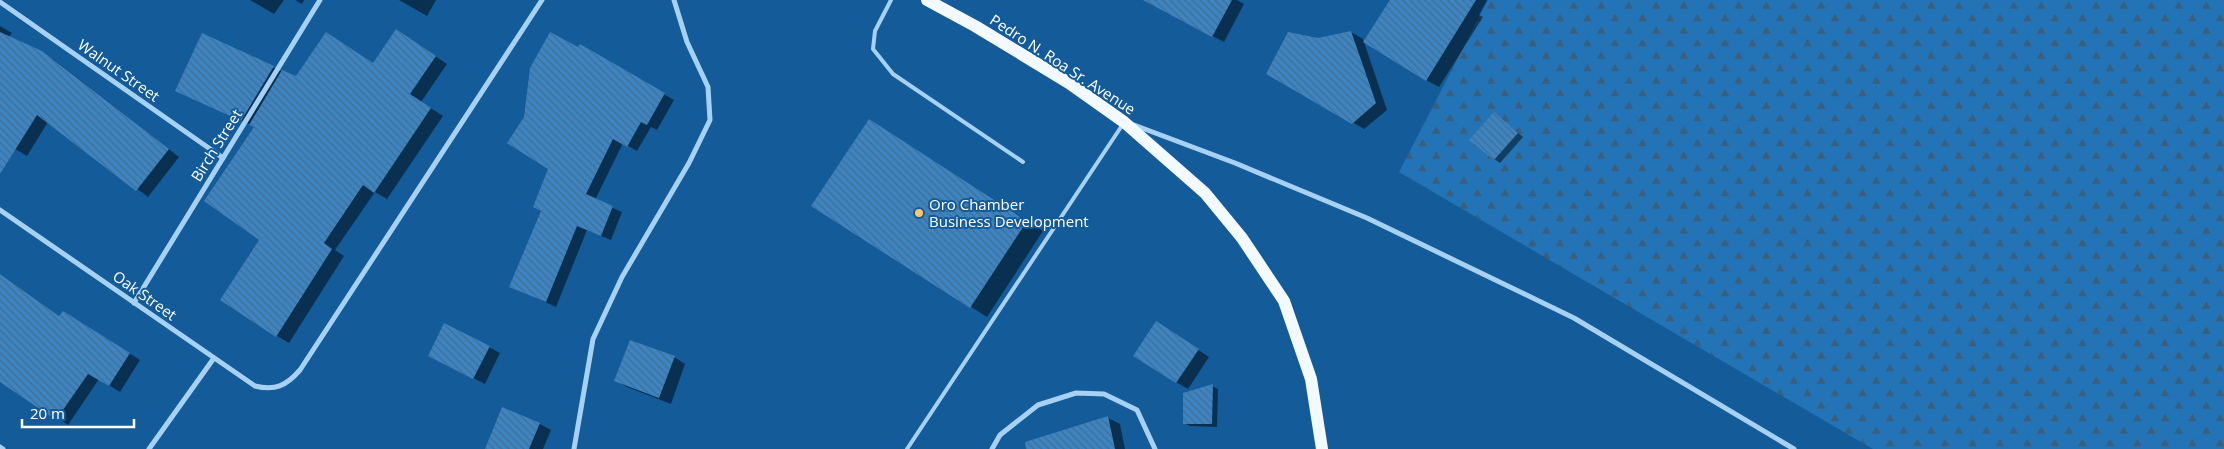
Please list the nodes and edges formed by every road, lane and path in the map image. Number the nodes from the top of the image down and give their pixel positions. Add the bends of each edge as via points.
1 (320, 0) edge
2 (542, 0) edge
3 (674, 0) edge
4 (891, 0) edge
5 (928, 0) edge
6 (0, 2) edge
7 (1124, 122) junction
8 (223, 158) junction
9 (1023, 162) dead end
10 (0, 210) edge
11 (134, 303) junction
12 (214, 358) junction
13 (0, 447) edge
14 (3, 449) edge
15 (150, 449) edge
16 (574, 449) edge
17 (907, 449) edge
18 (992, 449) edge
19 (1155, 449) edge
20 (1322, 449) edge
21 (1794, 449) edge

1 - 8 street, Birch Street
2 - 12 street, Oak Street via 300,370 279,388 266,389 255,386
3 - 16 street via 687,42 708,87 710,120 689,163 622,277 593,339
4 - 9 lane via 875,31 873,49 893,74
5 - 7 main road, Pedro N. Roa Sr. Avenue via 1069,83
6 - 8 street, Walnut Street
7 - 17 lane
7 - 20 main road, Pedro N. Roa Sr. Avenue via 1205,193 1242,238 1284,301 1311,380
7 - 21 street via 1226,159 1367,218 1574,318
8 - 11 street, Birch Street
10 - 11 street, Oak Street
11 - 12 street, Oak Street
12 - 15 street
13 - 14 street
18 - 19 street via 1000,435 1038,406 1076,393 1104,394 1137,410

